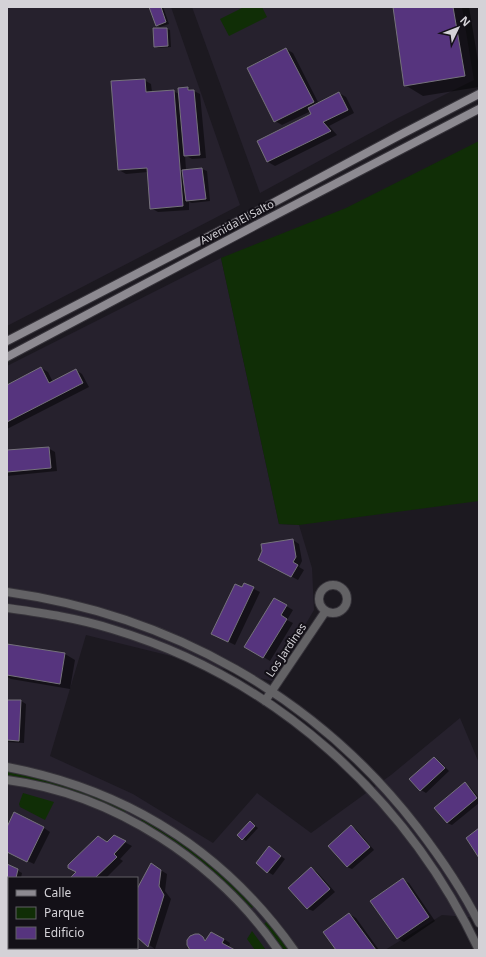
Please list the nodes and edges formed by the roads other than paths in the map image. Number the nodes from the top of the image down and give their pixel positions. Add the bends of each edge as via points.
1 (479, 94) edge
2 (479, 109) edge
3 (7, 341) edge
4 (7, 357) edge
5 (7, 592) edge
6 (7, 608) edge
7 (93, 609) junction
8 (325, 612) dead end
9 (106, 613) junction
10 (91, 623) junction
11 (103, 626) junction
12 (272, 691) junction
13 (265, 701) junction
14 (7, 767) edge
15 (7, 780) edge
16 (397, 802) junction
17 (129, 806) junction
18 (389, 810) junction
19 (141, 813) junction
20 (124, 817) junction
21 (136, 824) junction
22 (259, 906) junction
23 (250, 914) junction
24 (268, 916) junction
25 (479, 923) edge
26 (259, 924) junction
27 (278, 950) edge
28 (294, 950) edge
29 (479, 950) edge

1 - 3 main road, Avenida El Salto
2 - 4 main road, Avenida El Salto
5 - 7 street
6 - 10 street
7 - 9 street
7 - 10 street via 96,616
8 - 12 street, Los Jardines
9 - 11 street via 102,619
9 - 12 street via 190,645 230,665
10 - 11 street
11 - 13 street via 183,656
12 - 13 street, Los Jardines
12 - 16 street via 342,745
13 - 18 street via 336,755
14 - 17 street via 72,783
15 - 20 street via 74,796
16 - 18 street via 396,809
16 - 25 street via 445,864
17 - 19 street
17 - 20 street
18 - 29 street via 435,872
19 - 21 street
19 - 22 street via 180,836 209,858
20 - 21 street
21 - 23 street via 171,844 206,871
22 - 23 street
22 - 24 street
23 - 26 street
24 - 26 street
24 - 28 street
26 - 27 street

